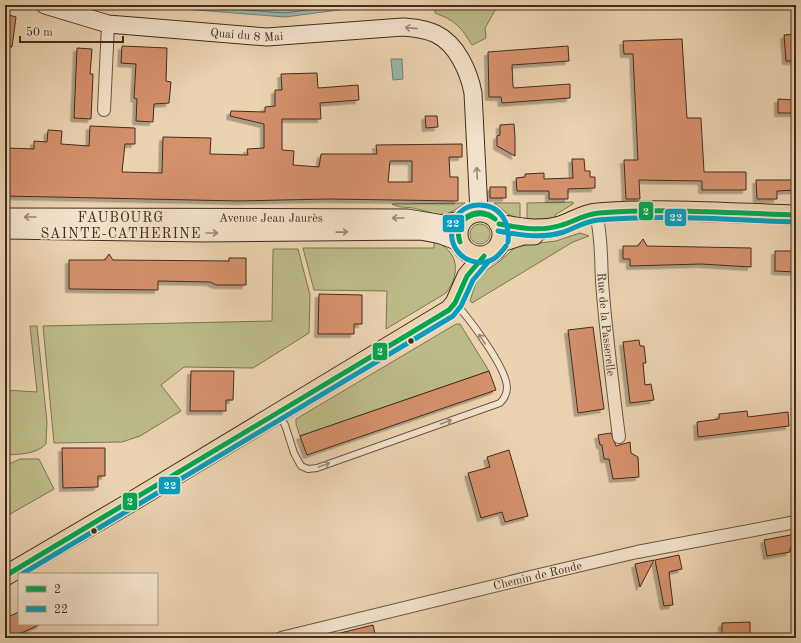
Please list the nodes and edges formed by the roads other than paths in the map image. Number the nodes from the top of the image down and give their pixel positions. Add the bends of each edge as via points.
1 (45, 5) edge
2 (108, 24) junction
3 (104, 110) dead end
4 (796, 215) edge
5 (471, 216) junction
6 (5, 217) edge
7 (597, 218) junction
8 (796, 226) edge
9 (5, 230) edge
10 (500, 233) junction
11 (462, 246) junction
12 (484, 256) junction
13 (463, 286) junction
14 (455, 303) junction
15 (278, 413) junction
16 (619, 436) dead end
17 (796, 522) edge
18 (5, 576) edge
19 (281, 638) edge

1 - 2 main road, Quai du 8 Mai
2 - 3 street
5 -> 2 main road, Quai du 8 Mai via 471,79 447,42 437,34 419,28 403,27 267,37
4 - 7 main road via 641,211
5 -> 6 main road, Avenue Jean Jaurès via 442,224 407,218
5 - 10 main road via 491,215
5 - 11 main road via 459,228
7 - 8 main road
7 - 10 main road via 583,216 552,228 523,228
7 - 16 street, Rue de la Passerelle via 602,241 605,318
9 -> 11 main road, Avenue Jean Jaurès via 218,233 420,231 441,235
10 - 12 main road via 494,251
11 - 12 main road via 477,256
11 - 13 main road via 466,262
12 - 13 main road
13 - 14 main road
14 - 15 main road via 448,310
15 -> 14 lane via 286,425 294,453 301,466 308,469 500,403 505,398 507,386 499,364 467,316
15 - 18 main road
17 - 19 street, Chemin de Ronde via 561,569

